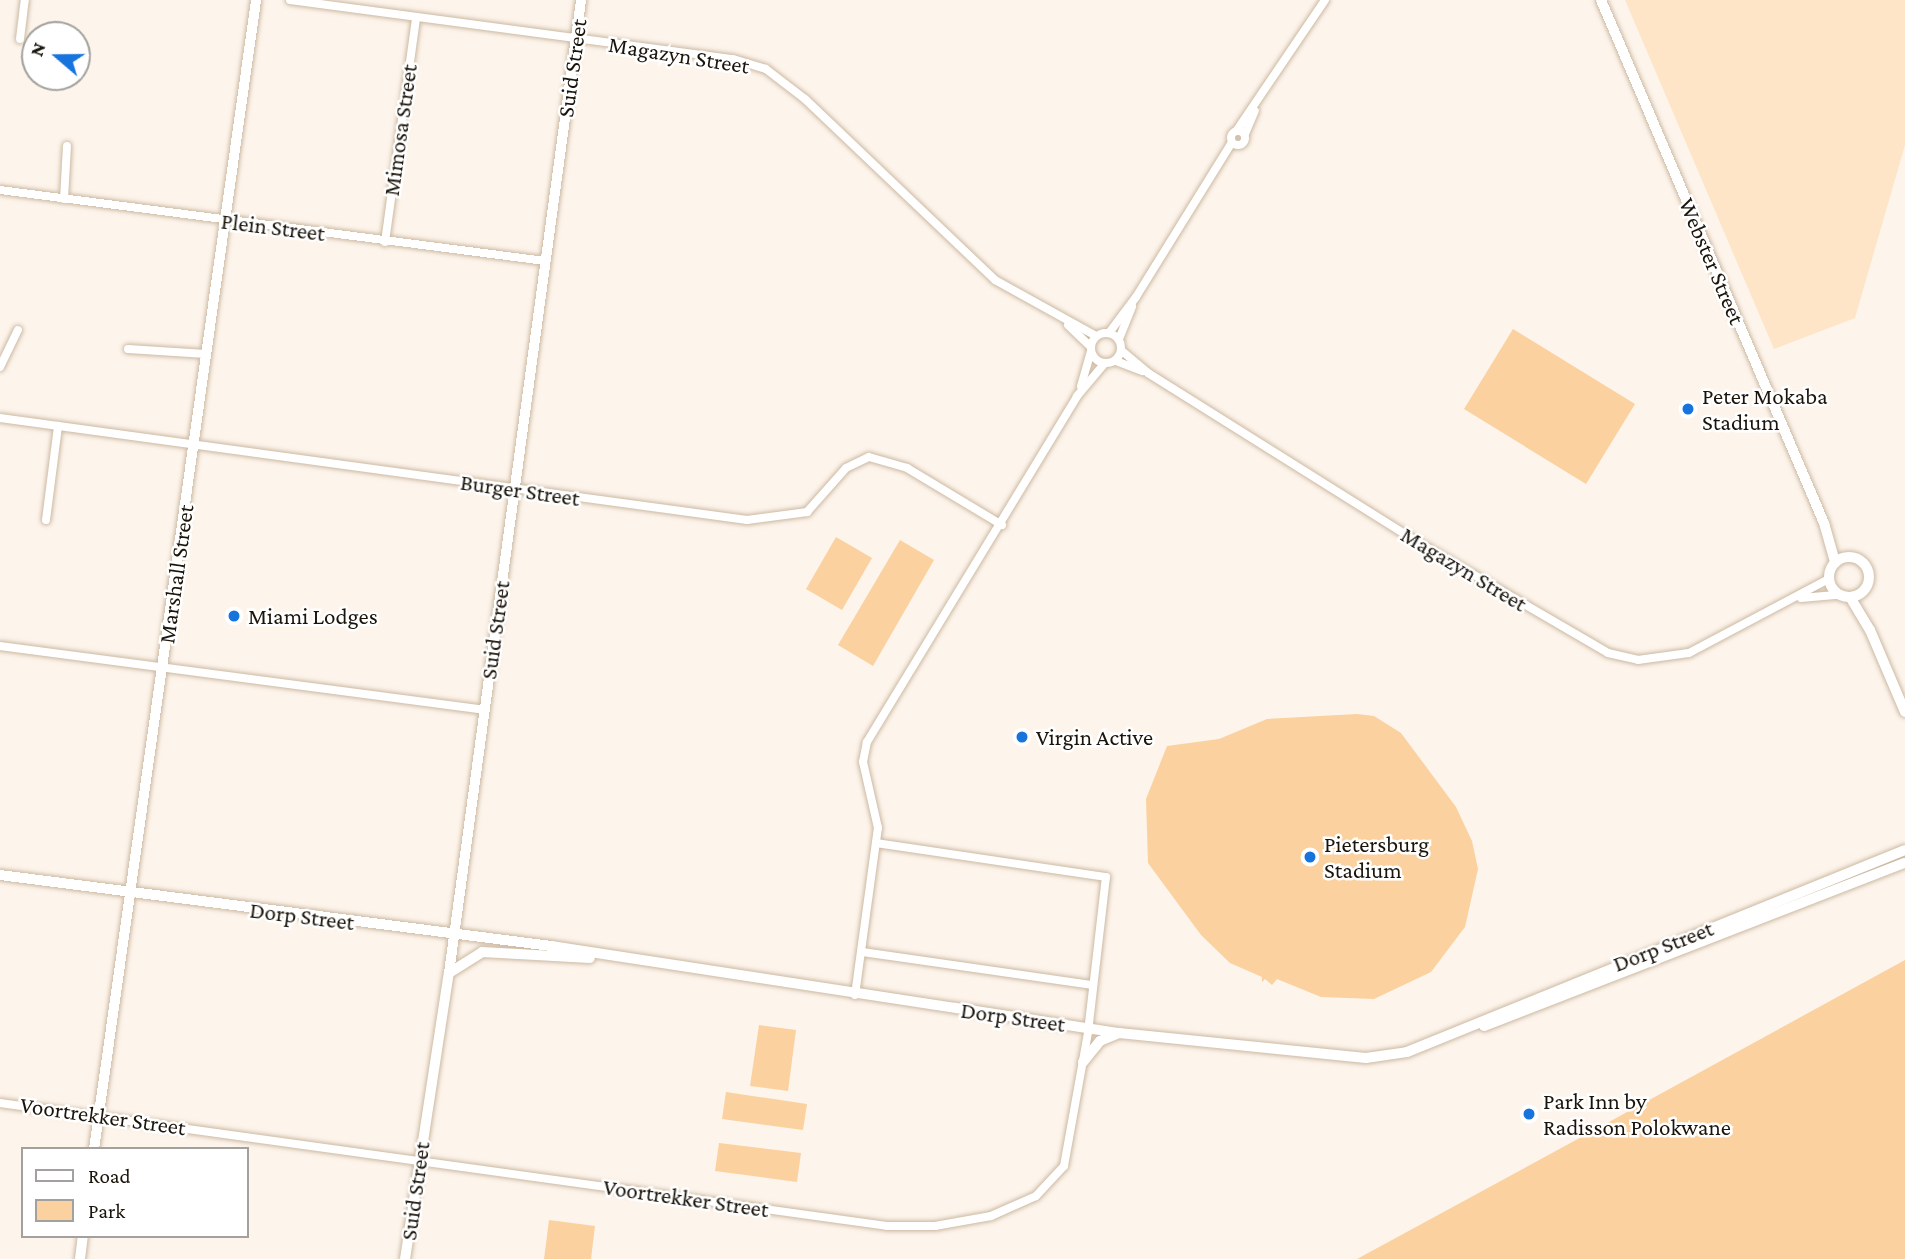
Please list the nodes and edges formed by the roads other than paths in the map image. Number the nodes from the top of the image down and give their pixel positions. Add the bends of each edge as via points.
1 (25, 0) edge
2 (256, 0) edge
3 (290, 0) edge
4 (581, 0) edge
5 (1325, 0) edge
6 (1601, 0) edge
7 (416, 19) junction
8 (20, 39) dead end
9 (577, 40) junction
10 (67, 146) dead end
11 (0, 190) edge
12 (64, 199) junction
13 (222, 221) junction
14 (385, 242) junction
15 (545, 261) junction
16 (1136, 297) junction
17 (1061, 319) junction
18 (18, 330) dead end
19 (1109, 332) junction
20 (1096, 336) junction
21 (1119, 339) junction
22 (128, 349) dead end
23 (1091, 350) junction
24 (1122, 351) junction
25 (206, 354) junction
26 (1115, 361) junction
27 (1104, 363) junction
28 (0, 367) edge
29 (1148, 373) junction
30 (1077, 396) junction
31 (0, 418) edge
32 (58, 426) junction
33 (193, 445) junction
34 (514, 489) junction
35 (46, 520) dead end
36 (1824, 523) junction
37 (1002, 525) junction
38 (1847, 558) junction
39 (1835, 562) junction
40 (1829, 579) junction
41 (1862, 593) junction
42 (1838, 595) junction
43 (1850, 597) junction
44 (1798, 598) junction
45 (1870, 631) junction
46 (0, 646) edge
47 (163, 670) junction
48 (484, 710) junction
49 (1905, 712) edge
50 (876, 843) junction
51 (1905, 850) edge
52 (1905, 863) edge
53 (0, 875) edge
54 (132, 896) junction
55 (1781, 906) junction
56 (453, 935) junction
57 (863, 952) junction
58 (603, 957) junction
59 (449, 972) junction
60 (1091, 985) junction
61 (855, 995) junction
62 (1088, 1028) junction
63 (1119, 1033) junction
64 (1083, 1062) junction
65 (0, 1103) edge
66 (99, 1115) junction
67 (94, 1147) edge
68 (419, 1160) junction
69 (83, 1238) edge
70 (80, 1259) edge
71 (405, 1259) edge

1 - 8 street
2 - 13 street, Marshall Street
3 - 7 street, Magazyn Street
4 - 9 street, Suid Street
5 - 16 street
6 - 36 street, Webster Street
7 - 9 street, Magazyn Street
7 - 14 street, Mimosa Street
9 - 15 street, Suid Street
9 - 17 street, Magazyn Street via 733,59 774,74 975,263
10 - 12 street
11 - 12 street, Plein Street
12 - 13 street, Plein Street
13 - 14 street, Plein Street
13 - 25 street, Marshall Street
14 - 15 street, Plein Street
15 - 34 street, Suid Street
16 - 19 street
16 - 21 street
17 - 20 street, Magazyn Street
17 - 23 street, Magazyn Street
18 - 28 street
19 - 20 street
19 - 21 street
20 - 23 street
21 - 24 street
22 - 25 street
23 - 27 street
23 - 30 street
24 - 26 street
24 - 29 street, Magazyn Street
25 - 33 street, Marshall Street
26 - 27 street
26 - 29 street, Magazyn Street
27 - 30 street
29 - 44 street, Magazyn Street via 1420,544 1608,653 1638,660 1689,653
30 - 37 street
31 - 32 street, Burger Street
32 - 33 street, Burger Street
32 - 35 street
33 - 34 street, Burger Street
33 - 47 street, Marshall Street
34 - 37 street, Burger Street via 768,520 799,515 814,507 846,468 869,457 907,468
34 - 48 street, Suid Street
36 - 38 street, Webster Street
36 - 39 street, Webster Street
37 - 50 street via 867,742 863,762 878,817
38 - 39 street
38 - 41 street via 1859,560 1867,570 1868,582
39 - 40 street
40 - 42 street
40 - 44 street, Magazyn Street
41 - 43 street
41 - 45 street
42 - 43 street
42 - 44 street, Magazyn Street
43 - 45 street
45 - 49 street
46 - 47 street
47 - 48 street
47 - 54 street, Marshall Street
48 - 56 street, Suid Street
50 - 57 street
50 - 60 street, Voortrekker Street via 1106,877
51 - 55 street, Dorp Street
52 - 55 street, Dorp Street
53 - 54 street, Dorp Street
54 - 56 street, Dorp Street
54 - 66 street, Marshall Street
55 - 63 street, Dorp Street via 1422,1046 1366,1058
56 - 58 street, Dorp Street
56 - 59 street, Suid Street
57 - 60 street
57 - 61 street
58 - 59 street, Dorp Street via 567,960 482,952
58 - 61 street, Dorp Street
59 - 68 street, Suid Street
60 - 62 street, Voortrekker Street
61 - 62 street, Dorp Street
62 - 63 street, Dorp Street
62 - 64 street, Voortrekker Street
63 - 64 street via 1100,1041
64 - 68 street, Voortrekker Street via 1060,1175 1021,1204 964,1223 887,1226
65 - 66 street, Voortrekker Street
66 - 67 street, Marshall Street
66 - 68 street, Voortrekker Street
68 - 71 street, Suid Street
69 - 70 street

